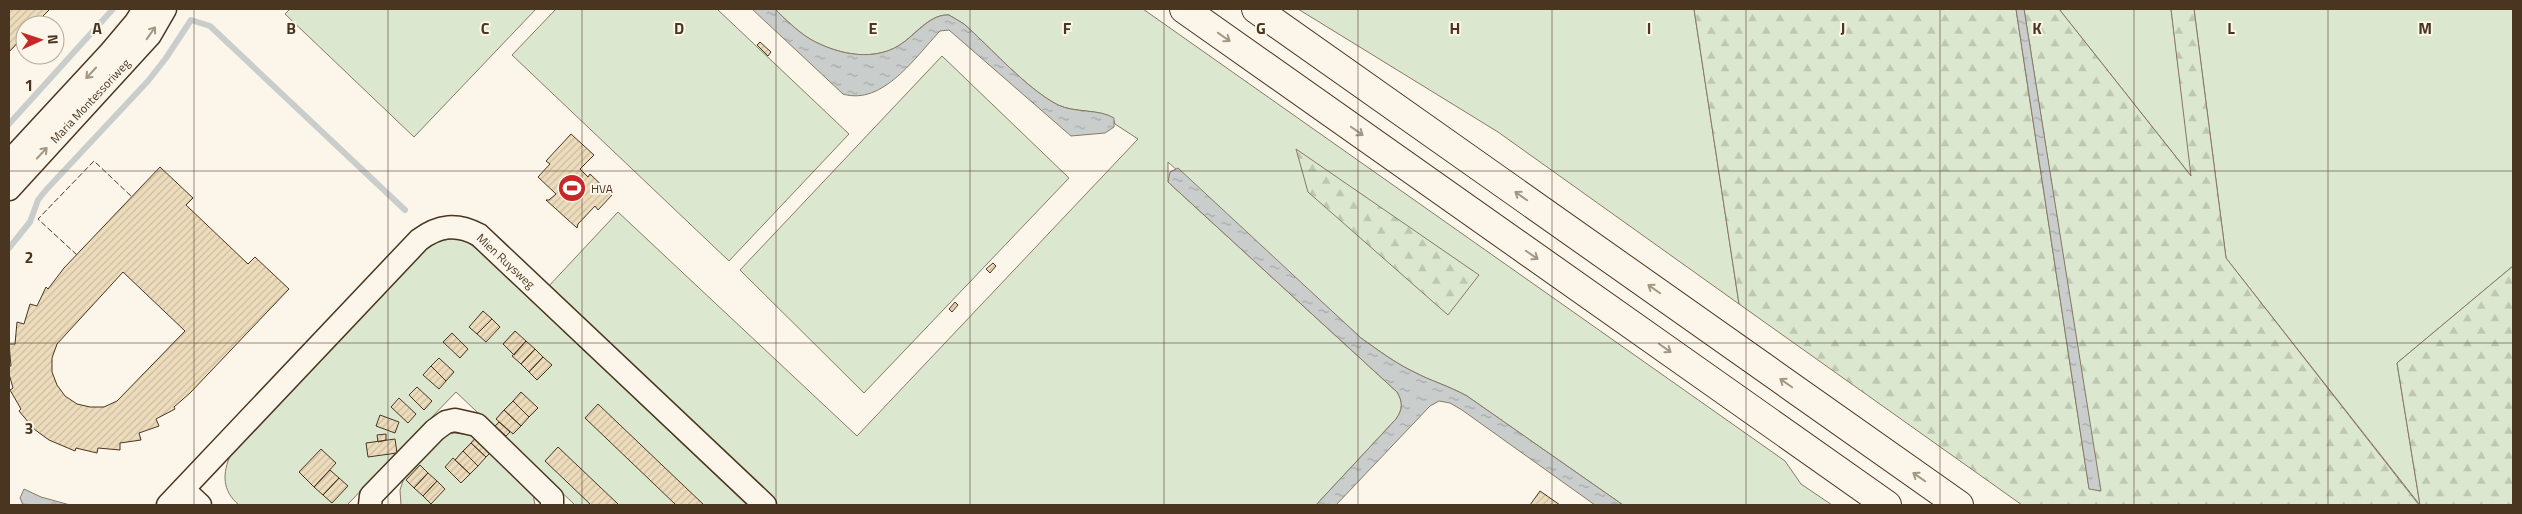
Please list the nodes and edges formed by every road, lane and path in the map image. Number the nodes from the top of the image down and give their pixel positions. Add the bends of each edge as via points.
1 (144, 9) edge
2 (165, 9) edge
3 (1184, 9) edge
4 (1256, 9) edge
5 (9, 162) edge
6 (9, 189) edge
7 (176, 497) edge
8 (200, 505) edge
9 (370, 505) edge
10 (552, 505) edge
11 (765, 505) edge
12 (1887, 505) edge
13 (1959, 505) edge

1 -> 5 street, Maria Montessoriweg via 109,54
6 -> 2 street, Maria Montessoriweg via 150,34
3 -> 12 highway
13 -> 4 highway
7 - 8 street, Mien Ruysweg
7 - 11 street, Mien Ruysweg via 419,240 431,231 458,226 479,235
9 - 10 street via 371,496 435,430 456,420 477,425 552,498

